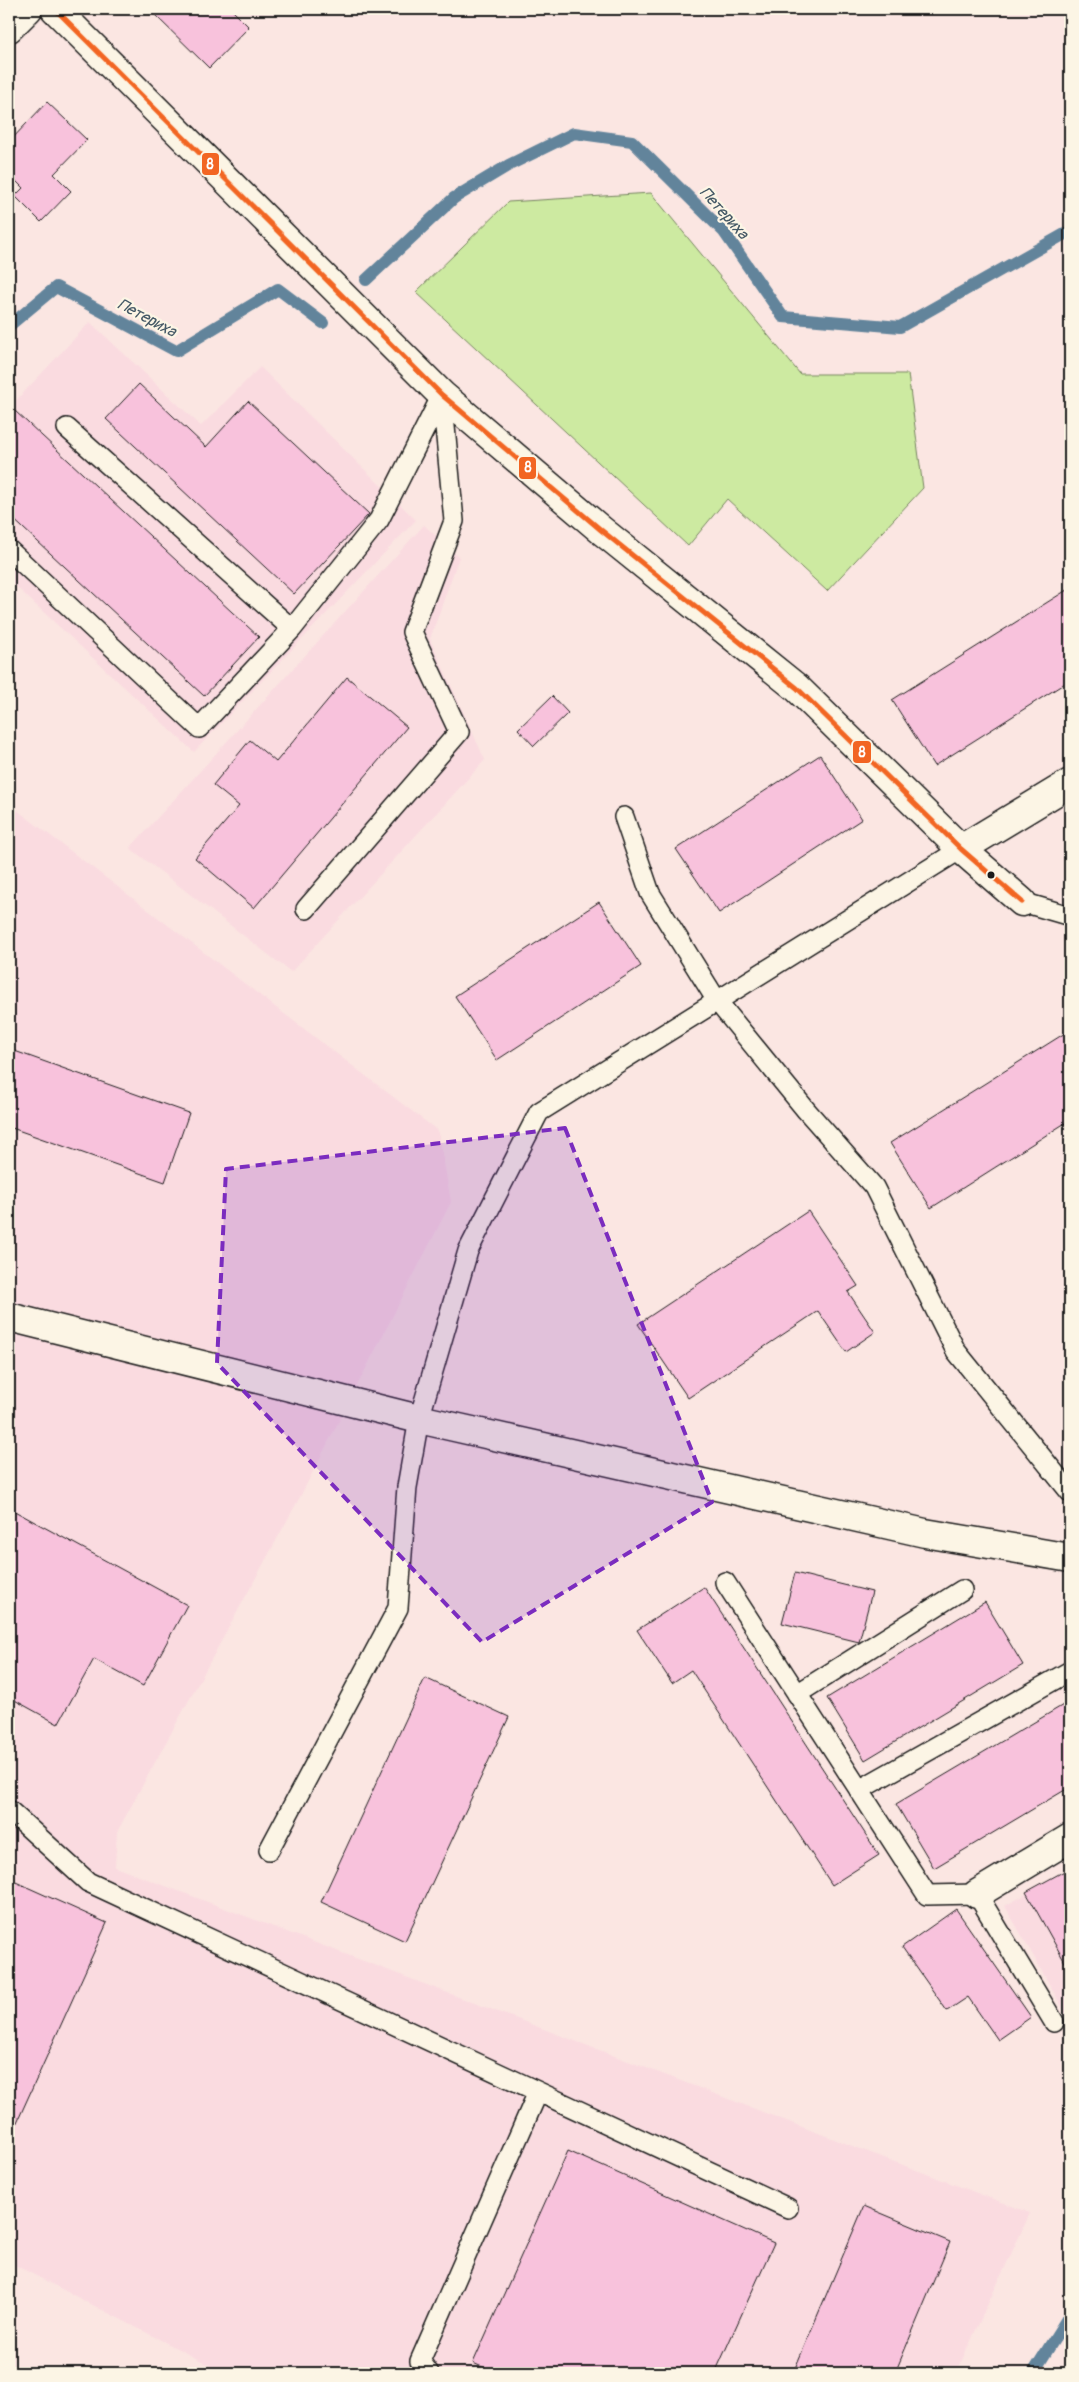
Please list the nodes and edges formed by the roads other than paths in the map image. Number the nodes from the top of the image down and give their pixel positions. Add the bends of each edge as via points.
1 (28, 9) edge
2 (55, 9) edge
3 (9, 28) edge
4 (442, 395) junction
5 (67, 428) dead end
6 (9, 550) edge
7 (292, 629) junction
8 (1070, 783) edge
9 (624, 816) dead end
10 (961, 849) junction
11 (1022, 902) joint
12 (306, 909) dead end
13 (1070, 916) edge
14 (717, 1001) junction
15 (9, 1317) edge
16 (419, 1419) junction
17 (1070, 1492) edge
18 (1070, 1558) edge
19 (725, 1582) dead end
20 (962, 1590) dead end
21 (1070, 1671) edge
22 (797, 1694) junction
23 (859, 1790) junction
24 (9, 1810) edge
25 (1070, 1838) edge
26 (268, 1850) dead end
27 (977, 1894) junction
28 (1054, 2022) dead end
29 (538, 2092) junction
30 (788, 2208) dead end
31 (429, 2373) edge

1 - 3 street
2 - 4 street
4 - 7 lane via 380,520
4 - 10 street via 601,530 797,688
4 - 12 lane via 454,521 412,632 459,732
5 - 7 lane
6 - 7 lane via 199,728
8 - 10 street
9 - 14 lane via 650,893
10 - 11 street
10 - 14 lane
11 - 13 lane
14 - 16 lane via 539,1112 468,1251
14 - 17 lane via 874,1187 956,1351
15 - 16 street
16 - 18 street via 925,1533
16 - 26 lane via 407,1487 398,1608
19 - 22 lane
20 - 22 lane
21 - 23 lane
22 - 23 lane
23 - 27 lane via 927,1895
24 - 29 lane via 88,1882
25 - 27 street
27 - 28 lane
29 - 30 lane
29 - 31 lane via 420,2361

